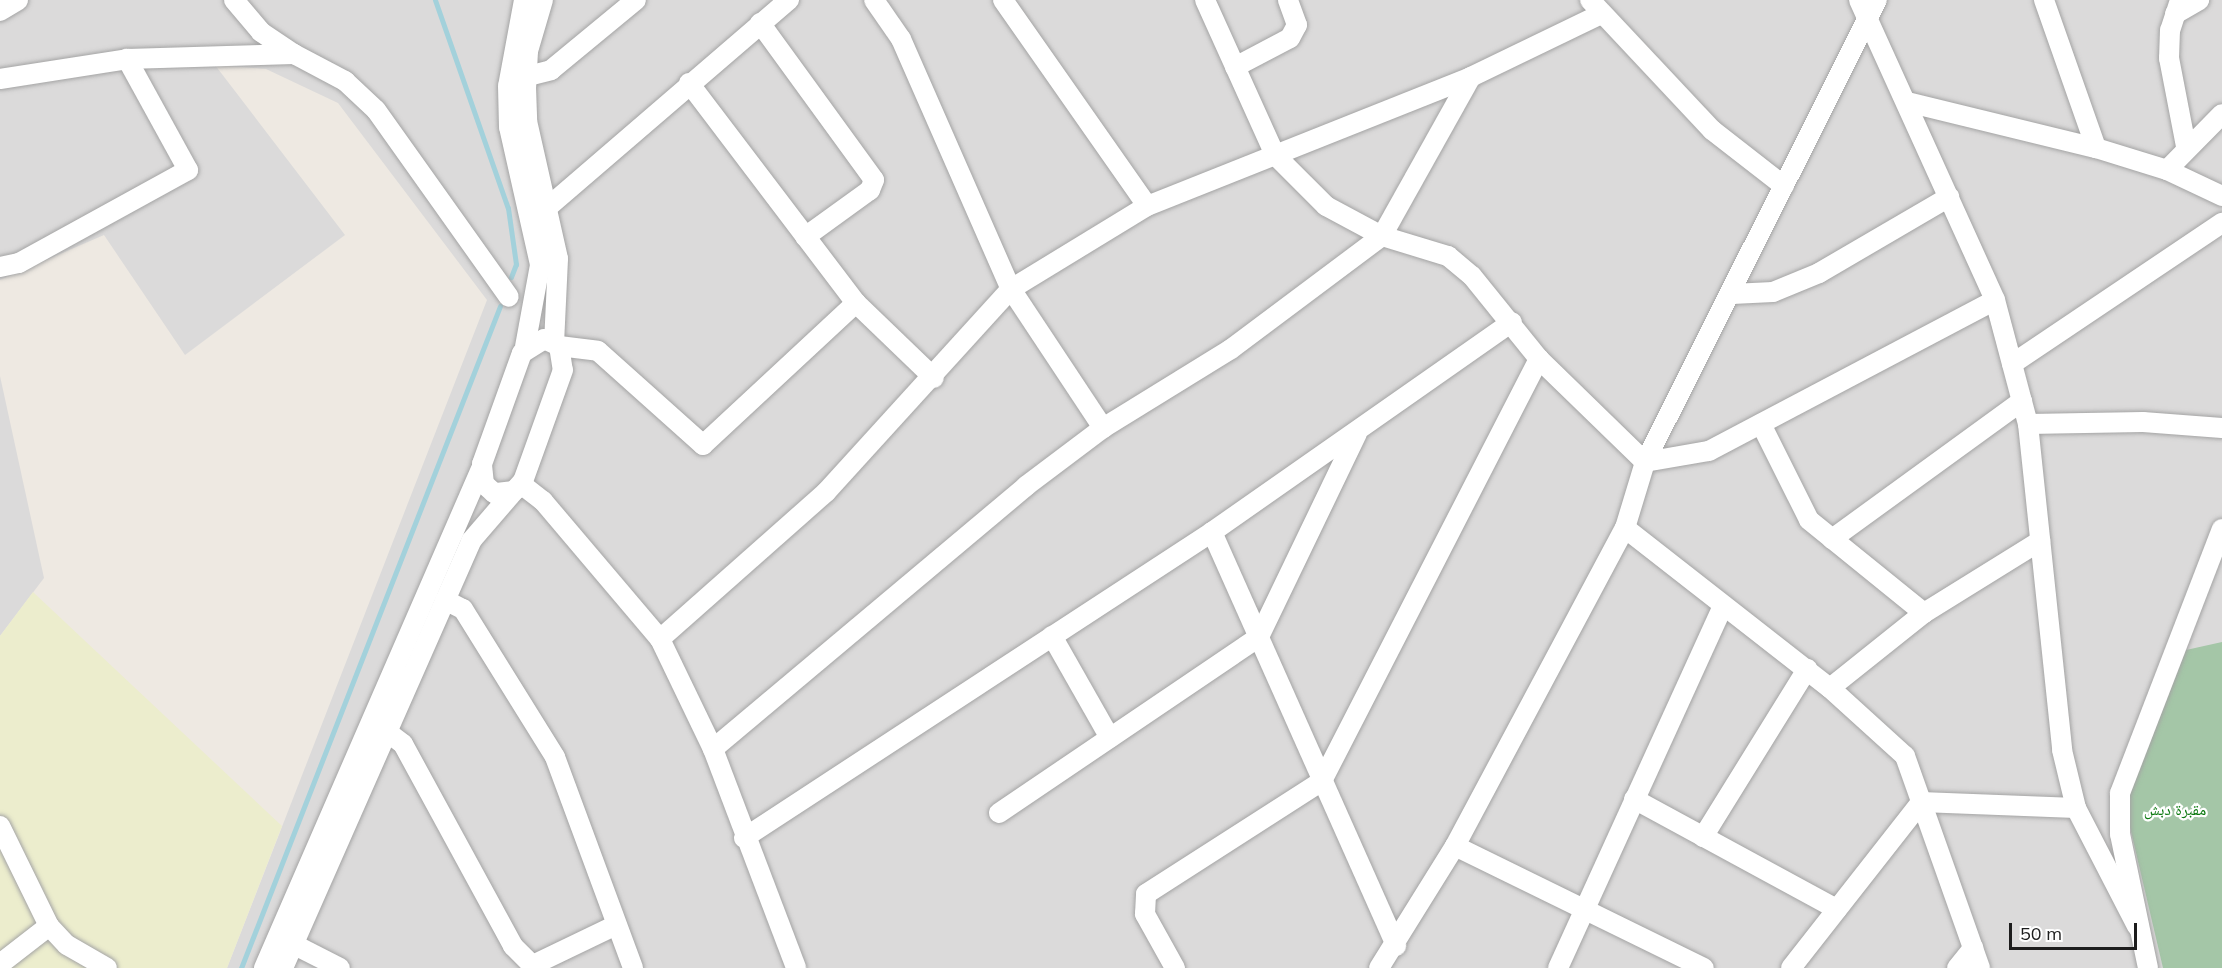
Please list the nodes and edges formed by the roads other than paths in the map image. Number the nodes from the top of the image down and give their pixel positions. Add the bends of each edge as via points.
1 (18, 0) edge
2 (234, 0) edge
3 (524, 0) edge
4 (543, 0) edge
5 (636, 0) edge
6 (789, 0) edge
7 (874, 0) edge
8 (1003, 0) edge
9 (1205, 0) edge
10 (1288, 0) edge
11 (1878, 0) edge
12 (2044, 0) edge
13 (2199, 0) edge
14 (1594, 7) edge
15 (2177, 7) edge
16 (1863, 9) edge
17 (0, 10) edge
18 (760, 24) junction
19 (294, 54) junction
20 (127, 59) junction
21 (1235, 67) junction
22 (1471, 78) junction
23 (0, 79) edge
24 (517, 79) junction
25 (689, 84) junction
26 (1906, 102) junction
27 (2222, 114) edge
28 (2186, 146) junction
29 (2096, 148) junction
30 (1275, 155) junction
31 (2167, 170) junction
32 (1784, 186) junction
33 (2222, 196) edge
34 (1948, 197) junction
35 (1147, 206) junction
36 (539, 209) junction
37 (2222, 224) edge
38 (1382, 236) junction
39 (806, 237) junction
40 (0, 267) edge
41 (1011, 289) junction
42 (1732, 294) junction
43 (509, 297) dead end
44 (1995, 300) junction
45 (856, 303) junction
46 (1512, 322) junction
47 (556, 345) junction
48 (525, 347) junction
49 (1539, 358) junction
50 (2012, 364) junction
51 (934, 378) junction
52 (2022, 401) junction
53 (1761, 424) junction
54 (2028, 424) junction
55 (1103, 428) junction
56 (2222, 428) edge
57 (1358, 430) junction
58 (1645, 462) junction
59 (480, 471) junction
60 (517, 488) junction
61 (1625, 528) junction
62 (2222, 529) edge
63 (1212, 532) junction
64 (1832, 539) junction
65 (2040, 541) junction
66 (2215, 567) edge
67 (445, 600) junction
68 (1723, 606) junction
69 (1924, 613) junction
70 (1052, 636) junction
71 (1259, 637) junction
72 (660, 639) junction
73 (1807, 669) junction
74 (1830, 687) junction
75 (380, 726) junction
76 (1110, 738) junction
77 (713, 749) junction
78 (1322, 780) junction
79 (1634, 800) junction
80 (1921, 802) junction
81 (2076, 808) junction
82 (999, 813) dead end
83 (0, 826) edge
84 (1703, 837) junction
85 (744, 838) junction
86 (1455, 846) junction
87 (1837, 909) junction
88 (1582, 911) junction
89 (48, 926) junction
90 (614, 926) junction
91 (2137, 926) junction
92 (285, 939) junction
93 (1395, 946) junction
94 (1973, 948) junction
95 (0, 964) edge
96 (534, 966) edge
97 (107, 968) edge
98 (264, 968) edge
99 (284, 968) edge
100 (340, 968) edge
101 (633, 968) edge
102 (796, 968) edge
103 (1175, 968) edge
104 (1379, 968) edge
105 (1558, 968) edge
106 (1704, 968) edge
107 (1791, 968) edge
108 (1957, 968) edge
109 (1980, 968) edge
110 (2148, 968) edge

1 - 17 street
2 - 19 street via 261,32
3 - 24 street
4 - 24 street
5 - 24 street via 551,70
6 - 18 street
7 - 41 street via 901,39
8 - 35 street
9 - 21 street
10 - 21 street via 1297,25 1290,38
11 - 16 street
12 - 29 street
13 - 15 street
14 - 22 street
14 - 32 street via 1712,130
15 - 28 street via 2169,58
16 - 26 street
16 - 32 street
18 - 25 street
18 - 39 street via 874,180 870,190
19 - 20 street
19 - 43 street via 345,81 375,110
20 - 23 street
20 - 40 street via 188,170 19,263
21 - 30 street
22 - 30 street
22 - 38 street
24 - 36 street via 509,127
25 - 36 street
25 - 39 street
26 - 29 street
26 - 34 street
27 - 28 street
28 - 31 street
29 - 31 street
30 - 35 street
30 - 38 street via 1326,206
31 - 33 street
32 - 42 street
34 - 42 street via 1819,273 1773,292
34 - 44 street
35 - 41 street
36 - 47 street via 559,287
36 - 48 street via 540,265
37 - 50 street
38 - 46 street via 1448,256
38 - 55 street via 1231,349
39 - 45 street
41 - 51 street
41 - 55 street
42 - 58 street
44 - 50 street
44 - 53 street
45 - 47 street via 703,445 598,351
45 - 51 street
46 - 49 street
46 - 57 street
47 - 48 street via 544,339
47 - 60 street via 563,370
48 - 59 street
49 - 58 street
49 - 78 street
50 - 52 street
51 - 72 street via 826,492
52 - 54 street
52 - 64 street
53 - 58 street via 1709,451
53 - 64 street via 1809,520
54 - 56 street via 2143,422
54 - 65 street
55 - 77 street via 901,586
57 - 63 street
57 - 71 street
58 - 61 street
59 - 60 street via 483,484 494,493
59 - 75 street
60 - 67 street via 471,542
60 - 72 street via 543,501
61 - 68 street
61 - 86 street
62 - 66 street
63 - 70 street
63 - 71 street
64 - 69 street
65 - 69 street
65 - 81 street via 2062,750
66 - 91 street via 2120,793 2120,834
67 - 75 street
67 - 90 street via 462,609 555,757 591,844
68 - 73 street
68 - 79 street
69 - 74 street
70 - 76 street
70 - 85 street
71 - 76 street
71 - 78 street
72 - 77 street
73 - 74 street
73 - 84 street
74 - 80 street via 1905,756
75 - 92 street
75 - 96 street via 403,744 513,946
76 - 82 street
77 - 85 street
78 - 93 street
78 - 103 street via 1146,894 1145,914
79 - 84 street
79 - 88 street
80 - 81 street
80 - 87 street
80 - 94 street
81 - 91 street
83 - 89 street
84 - 87 street
85 - 102 street
86 - 88 street
86 - 93 street
87 - 107 street
88 - 105 street
88 - 106 street
89 - 95 street
89 - 97 street via 67,945
90 - 96 street
90 - 101 street
91 - 110 street
92 - 98 street
92 - 99 street
92 - 100 street
93 - 104 street
94 - 108 street
94 - 109 street

